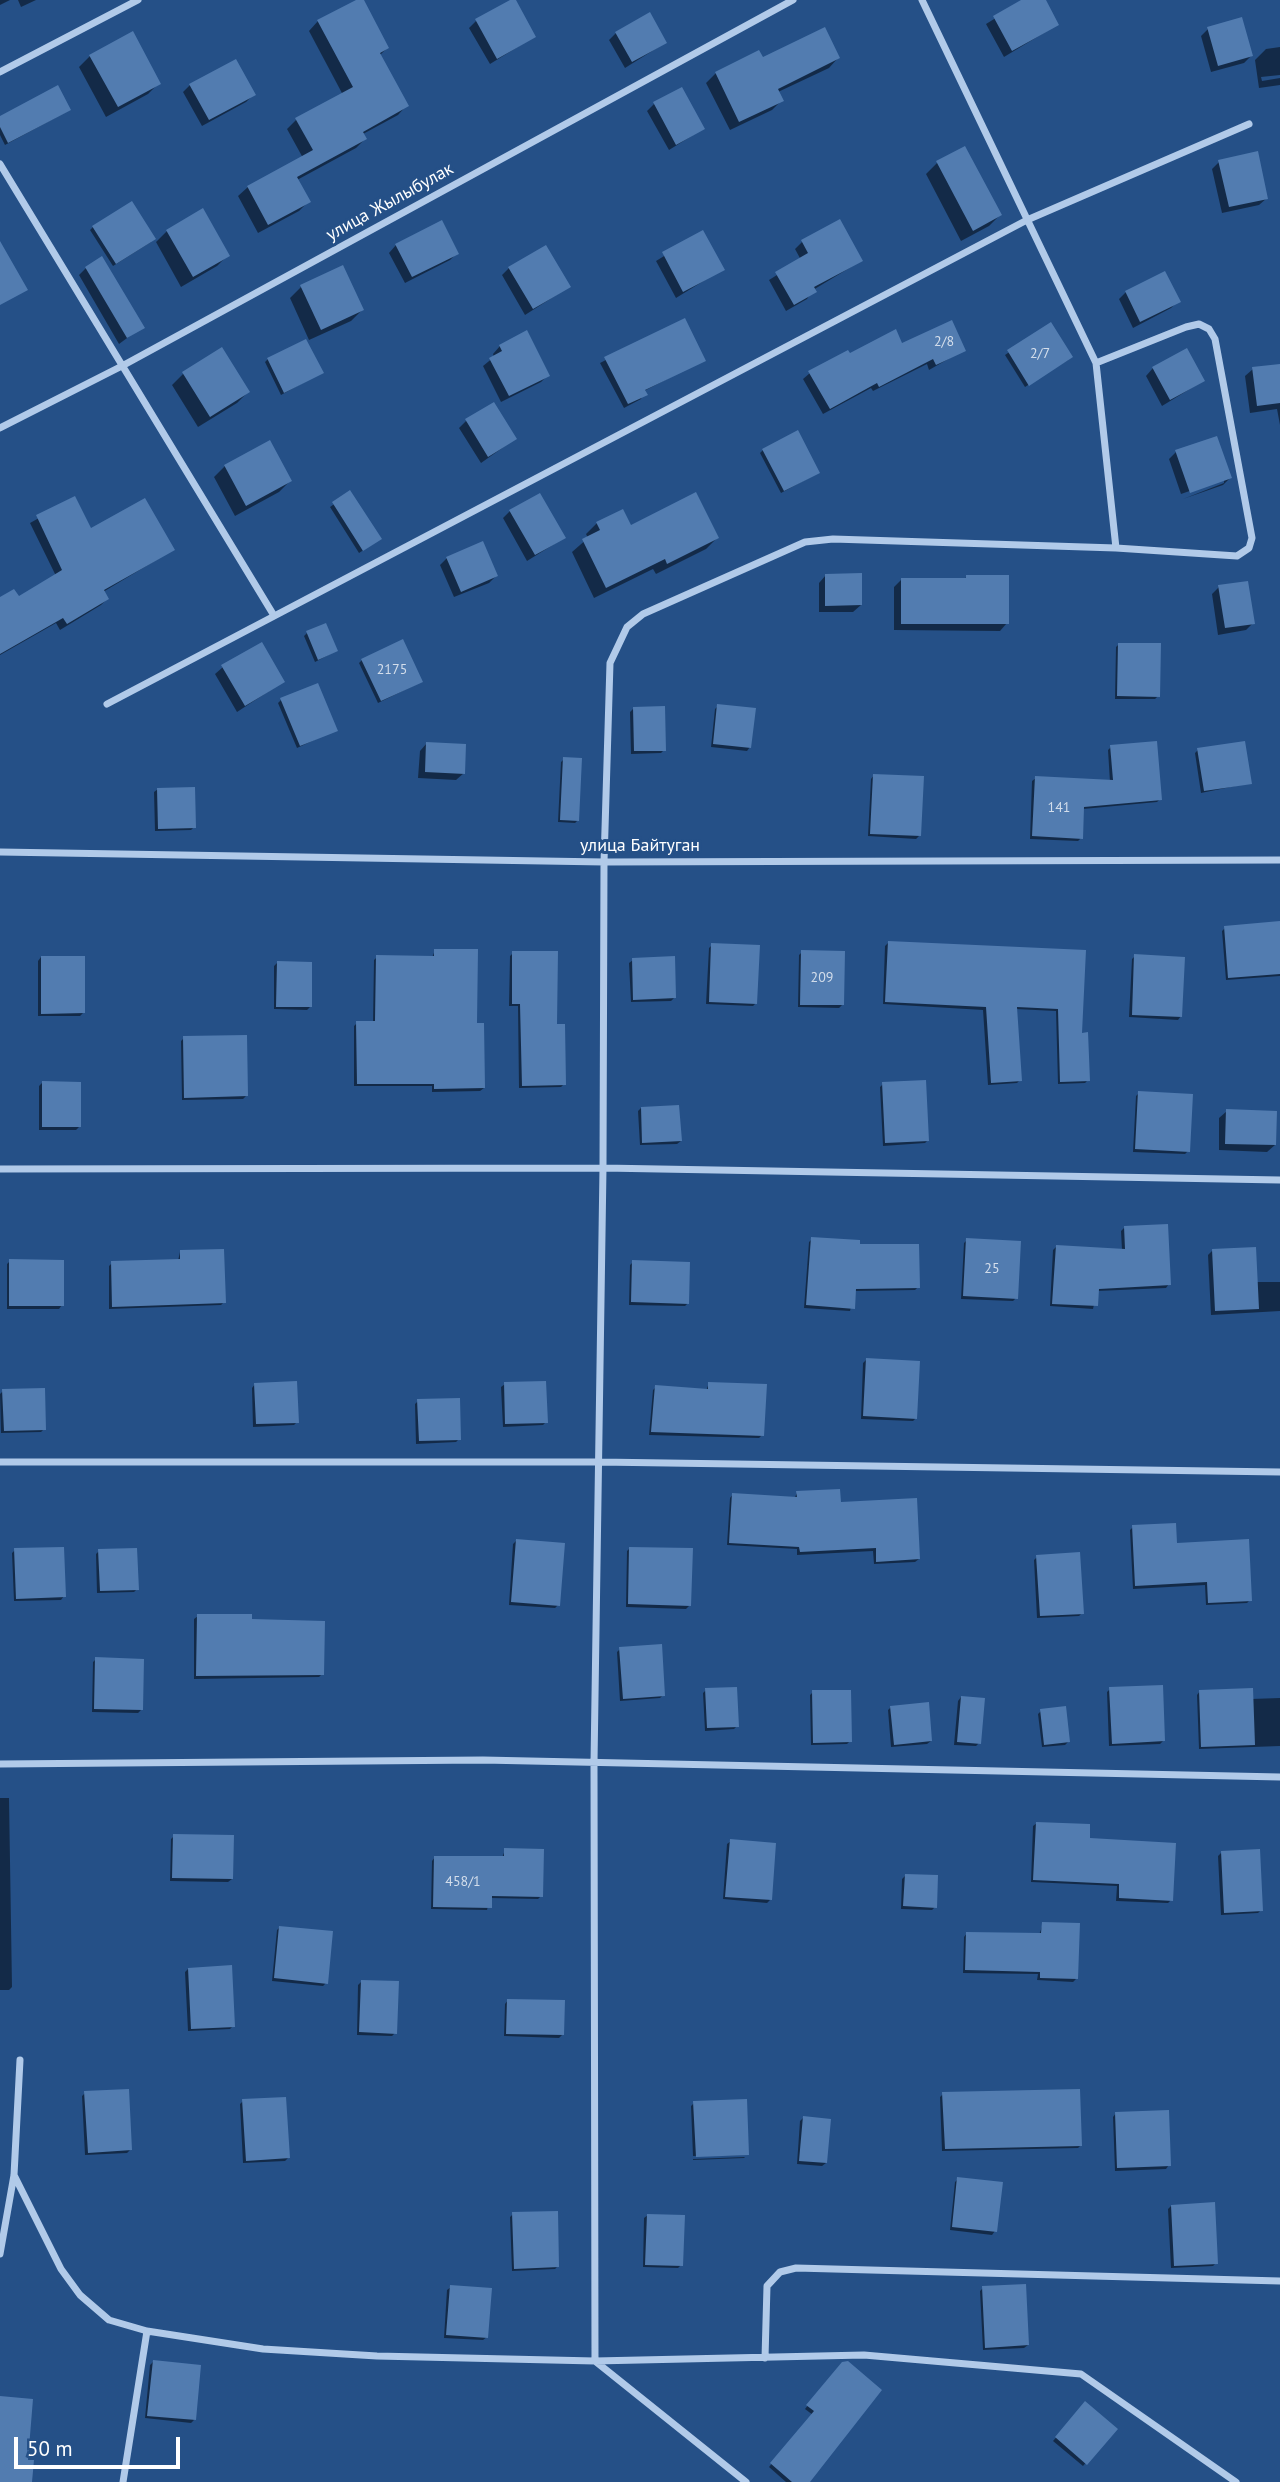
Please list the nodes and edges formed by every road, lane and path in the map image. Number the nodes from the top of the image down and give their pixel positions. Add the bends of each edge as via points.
1 (138, 0) edge
2 (793, 0) edge
3 (922, 0) edge
4 (0, 72) edge
5 (1249, 124) dead end
6 (0, 164) edge
7 (1027, 220) junction
8 (1096, 363) junction
9 (122, 366) junction
10 (0, 428) edge
11 (1116, 548) junction
12 (273, 614) junction
13 (107, 704) dead end
14 (0, 852) edge
15 (1280, 860) edge
16 (604, 862) junction
17 (603, 1168) junction
18 (0, 1169) edge
19 (1280, 1180) edge
20 (0, 1462) edge
21 (599, 1462) junction
22 (1280, 1472) edge
23 (594, 1762) junction
24 (0, 1764) edge
25 (1280, 1777) edge
26 (20, 2060) dead end
27 (14, 2175) junction
28 (0, 2254) edge
29 (1280, 2281) edge
30 (147, 2331) junction
31 (765, 2358) junction
32 (594, 2361) junction
33 (123, 2482) edge
34 (746, 2482) edge
35 (1236, 2482) edge

1 - 4 street
2 - 9 street, улица Жылыбулак
3 - 7 street
5 - 7 street
6 - 9 street
7 - 8 street
7 - 12 street
8 - 11 street
8 - 11 street via 1186,327 1199,324 1209,329 1215,339 1252,538 1249,548 1237,556
9 - 10 street, улица Жылыбулак
9 - 12 street
11 - 16 street via 845,539 805,542 643,614 626,627 610,663
12 - 13 street
14 - 16 street, улица Байтуган
15 - 16 street, улица Байтуган
16 - 17 street
17 - 18 street
17 - 19 street
17 - 21 street
20 - 21 street
21 - 22 street
21 - 23 street
23 - 24 street
23 - 25 street
23 - 32 street
26 - 27 street
27 - 28 street
27 - 30 street via 61,2269 80,2295 109,2320
29 - 31 street via 796,2268 780,2273 767,2286
30 - 32 street via 288,2351
30 - 33 street
31 - 32 street
31 - 35 street via 864,2355 1081,2374
32 - 34 street

